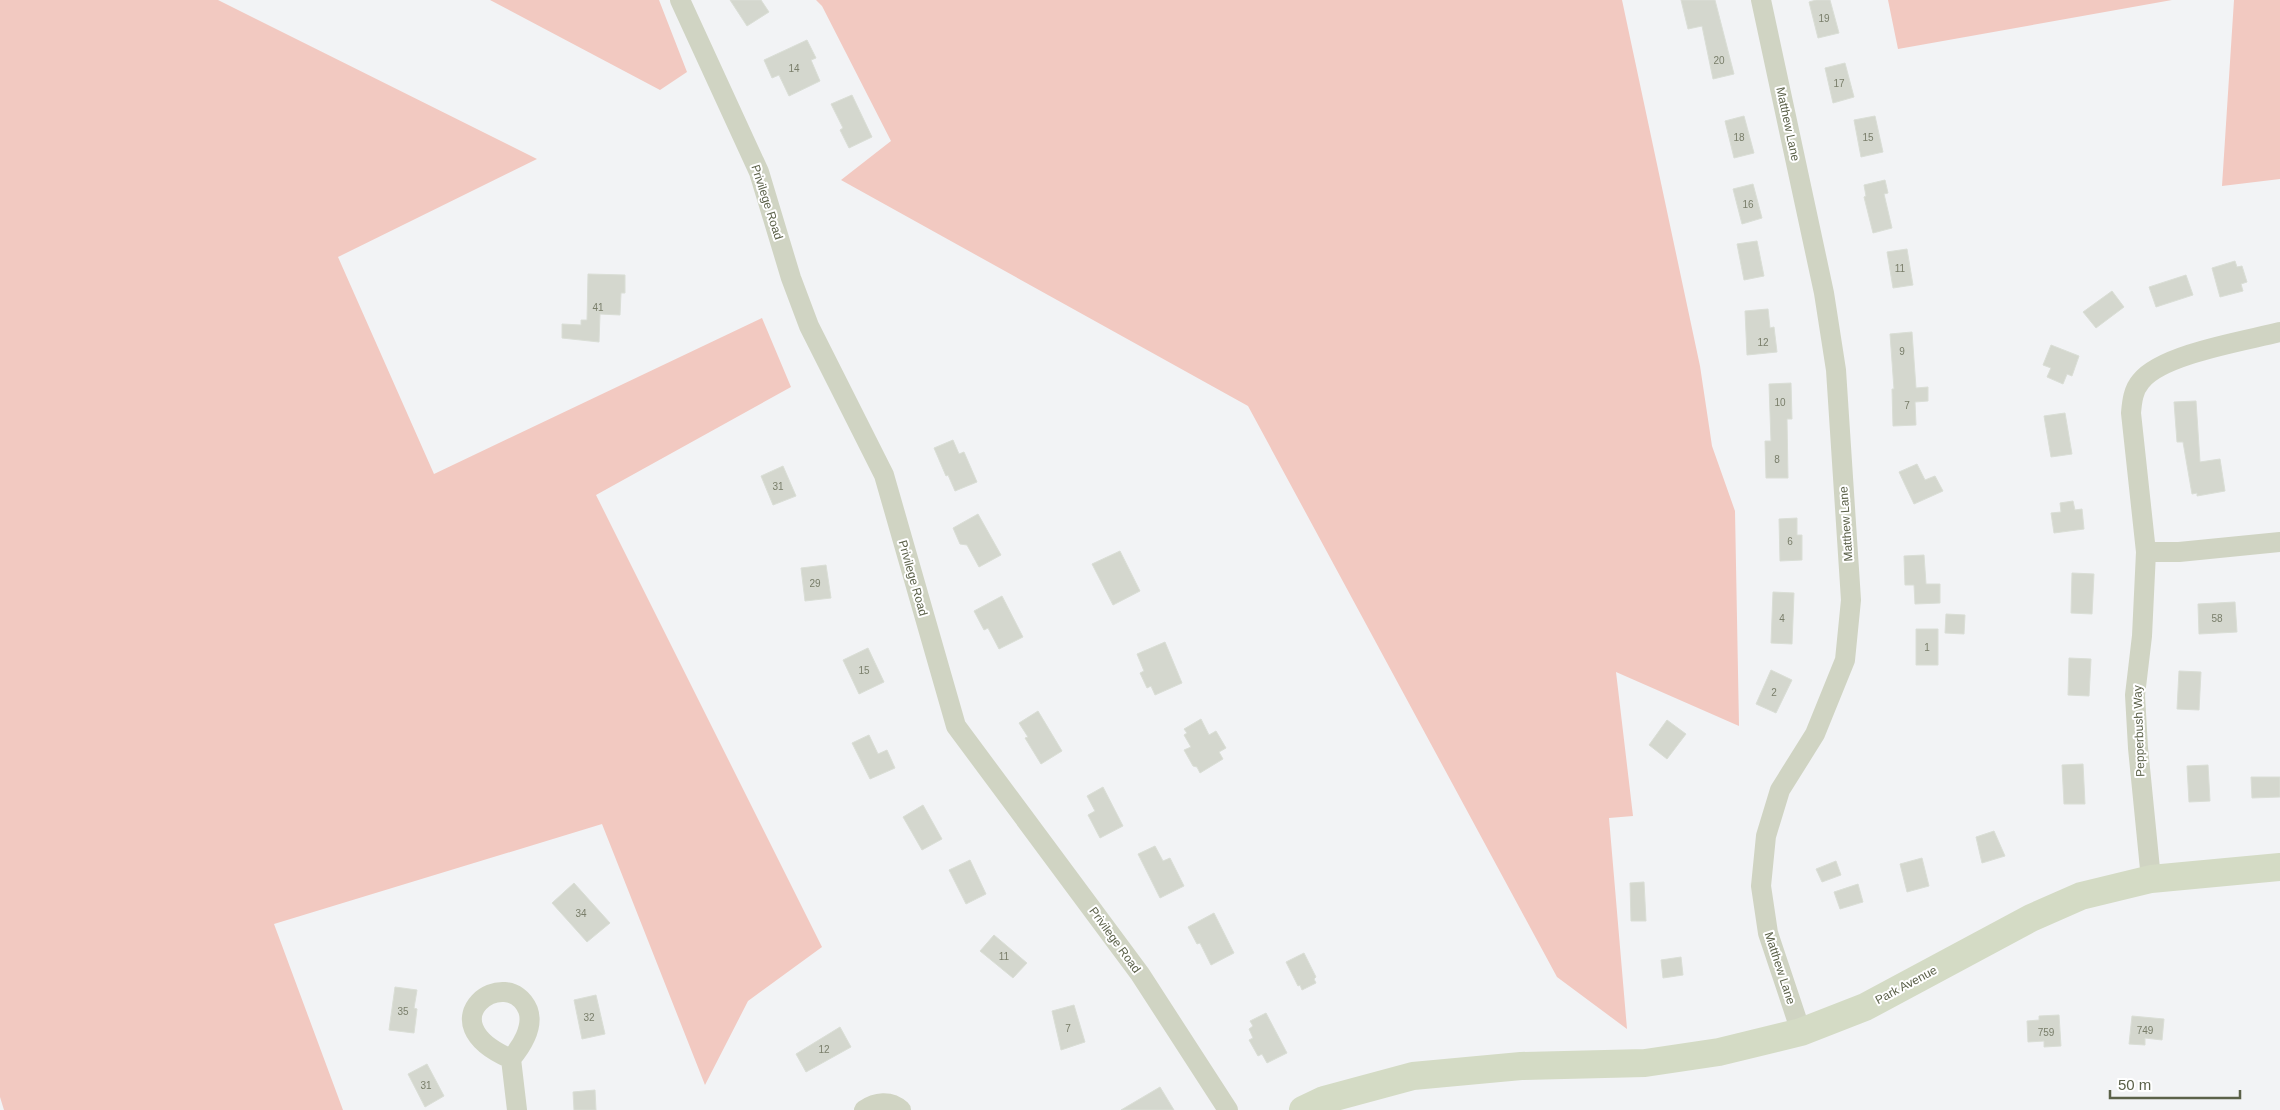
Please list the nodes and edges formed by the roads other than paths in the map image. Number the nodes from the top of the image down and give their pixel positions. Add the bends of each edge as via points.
1 (680, 0) edge
2 (1761, 0) edge
3 (2280, 332) edge
4 (2280, 542) edge
5 (2146, 552) junction
6 (2280, 867) edge
7 (2151, 879) junction
8 (1801, 1032) junction
9 (511, 1059) dead end
10 (517, 1110) edge
11 (864, 1110) edge
12 (901, 1110) edge
13 (1228, 1110) edge
14 (1303, 1110) edge

1 - 13 street, Privilege Road via 759,172 809,326 884,474 956,726 1140,974
2 - 8 street, Matthew Lane via 1824,293 1836,370 1851,600 1845,660 1815,734 1780,790 1766,836 1761,886 1768,933
3 - 5 street, Pepperbush Way via 2172,360 2140,381 2133,395 2131,413
4 - 5 street
5 - 7 street, Pepperbush Way via 2135,695
6 - 7 main road, Park Avenue
7 - 8 main road, Park Avenue via 2081,896 2031,918 1864,1007
8 - 14 main road, Park Avenue via 1719,1052 1645,1063 1521,1066 1412,1076 1324,1100
9 - 10 street
11 - 12 street via 880,1103

